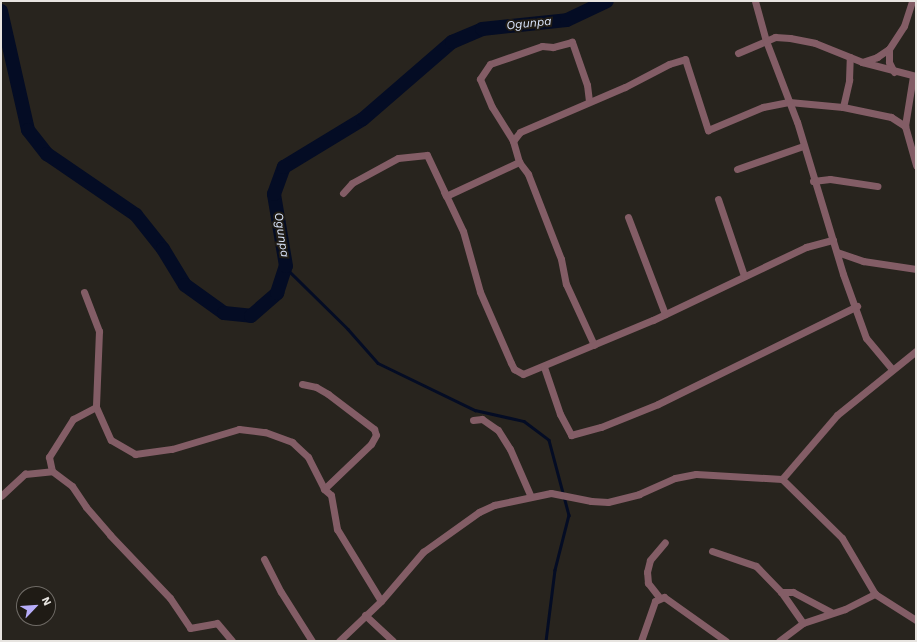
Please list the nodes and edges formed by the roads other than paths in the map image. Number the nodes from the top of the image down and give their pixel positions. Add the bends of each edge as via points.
1 (755, 1) edge
2 (912, 1) edge
3 (766, 40) junction
4 (888, 49) junction
5 (738, 53) dead end
6 (850, 58) junction
7 (862, 62) junction
8 (894, 72) junction
9 (914, 76) edge
10 (589, 101) junction
11 (789, 102) junction
12 (843, 107) junction
13 (905, 126) junction
14 (512, 141) junction
15 (803, 146) junction
16 (427, 155) junction
17 (915, 156) edge
18 (519, 162) junction
19 (916, 165) edge
20 (738, 169) dead end
21 (813, 181) junction
22 (877, 186) dead end
23 (342, 193) dead end
24 (718, 199) dead end
25 (628, 217) dead end
26 (833, 240) junction
27 (837, 252) junction
28 (916, 269) edge
29 (744, 276) junction
30 (84, 292) dead end
31 (857, 306) junction
32 (665, 314) junction
33 (594, 345) junction
34 (916, 351) edge
35 (544, 367) junction
36 (892, 369) junction
37 (302, 384) dead end
38 (96, 407) junction
39 (473, 420) dead end
40 (52, 471) junction
41 (782, 479) junction
42 (324, 489) junction
43 (1, 496) edge
44 (531, 497) junction
45 (665, 542) dead end
46 (712, 551) dead end
47 (264, 559) dead end
48 (781, 592) junction
49 (875, 594) junction
50 (659, 597) junction
51 (381, 601) junction
52 (831, 612) junction
53 (365, 615) junction
54 (916, 620) edge
55 (803, 623) junction
56 (232, 641) edge
57 (312, 641) edge
58 (339, 641) edge
59 (393, 641) edge
60 (641, 641) edge
61 (726, 641) edge
62 (779, 641) edge

1 - 3 street
2 - 4 street via 904,26
3 - 5 street
3 - 6 street via 782,38 815,43
3 - 11 street
4 - 7 street via 877,57
4 - 8 street via 889,62
6 - 7 street
6 - 12 street via 849,80
7 - 8 street
8 - 9 street
9 - 13 street
10 - 11 street via 625,87 669,64 686,59 708,130 763,107
10 - 14 street via 520,132
10 - 14 street via 587,85 572,42 553,48 542,46 490,64 480,79
11 - 12 street
11 - 15 street
12 - 13 street via 891,117
13 - 17 street
14 - 18 street
15 - 20 street
15 - 21 street
16 - 18 street via 446,196
16 - 23 street via 398,158 352,183
16 - 35 street via 462,231 480,292 514,369 523,374
17 - 19 street
18 - 33 street via 539,201 561,259 566,284
21 - 22 street via 830,179
21 - 26 street
24 - 29 street
25 - 32 street
26 - 27 street
26 - 29 street via 806,247
27 - 28 street via 863,261
27 - 31 street via 843,274
29 - 32 street
30 - 38 street via 99,331
31 - 35 street via 658,404 571,436 560,414
31 - 36 street via 866,338
32 - 33 street
33 - 35 street
34 - 36 street
36 - 41 street via 837,415
37 - 42 street via 316,387 328,394 374,429 376,435 371,444
38 - 40 street via 73,419 49,457
38 - 42 street via 111,440 135,454 172,449 239,429 265,432 292,442 308,457
39 - 44 street via 482,419 498,430 510,449
40 - 43 street via 25,474
40 - 56 street via 72,486 105,529 170,598 190,628 217,622
41 - 44 street via 696,474 675,478 639,494 608,502 551,493
41 - 49 street via 842,538
42 - 51 street via 331,495 337,529
44 - 51 street via 494,505 455,528 423,552
45 - 50 street via 650,560 648,572 648,582
46 - 48 street via 756,566
47 - 57 street
48 - 52 street via 793,592
48 - 55 street
49 - 52 street via 844,609
49 - 54 street
50 - 60 street
50 - 61 street via 664,597
51 - 53 street
52 - 55 street
53 - 58 street
53 - 59 street
55 - 62 street

